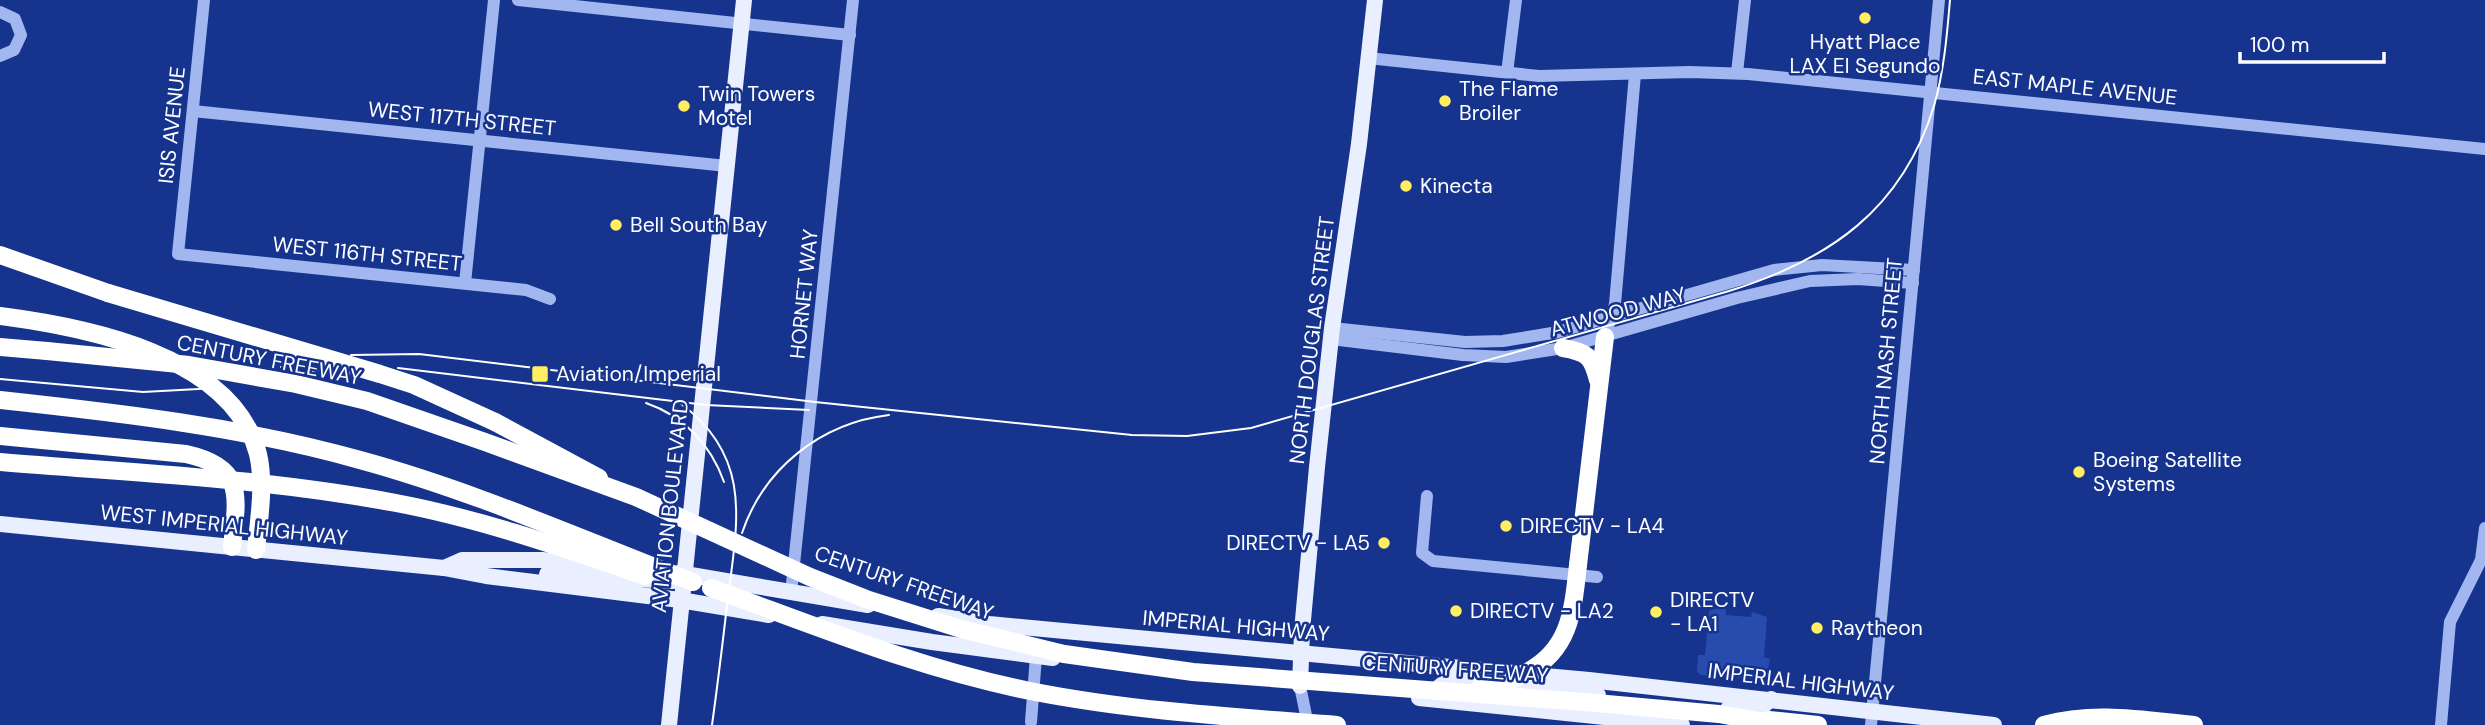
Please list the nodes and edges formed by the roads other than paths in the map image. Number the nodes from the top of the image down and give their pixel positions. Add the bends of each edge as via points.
1 (204, 0) edge
2 (494, 0) edge
3 (518, 0) edge
4 (744, 0) edge
5 (853, 0) edge
6 (1375, 0) edge
7 (1516, 0) edge
8 (1745, 0) edge
9 (1939, 0) edge
10 (0, 12) edge
11 (741, 24) junction
12 (849, 35) junction
13 (0, 56) edge
14 (1368, 58) junction
15 (1507, 73) junction
16 (1737, 73) junction
17 (1635, 74) junction
18 (1931, 92) junction
19 (193, 111) junction
20 (479, 140) junction
21 (2485, 149) edge
22 (727, 166) junction
23 (178, 254) joint
24 (0, 255) edge
25 (0, 264) edge
26 (1914, 270) junction
27 (464, 283) junction
28 (1913, 283) junction
29 (108, 293) junction
30 (550, 299) dead end
31 (0, 316) edge
32 (1611, 316) junction
33 (1332, 334) junction
34 (1605, 337) junction
35 (0, 347) edge
36 (1563, 348) junction
37 (1599, 383) junction
38 (0, 400) edge
39 (0, 436) edge
40 (0, 462) edge
41 (1427, 496) dead end
42 (636, 498) junction
43 (0, 524) edge
44 (2485, 528) edge
45 (233, 547) junction
46 (256, 550) junction
47 (444, 568) junction
48 (486, 576) junction
49 (1597, 576) dead end
50 (690, 578) junction
51 (791, 593) junction
52 (680, 600) junction
53 (1044, 629) junction
54 (879, 633) junction
55 (1300, 653) junction
56 (1036, 656) junction
57 (1300, 686) junction
58 (1588, 687) junction
59 (1421, 693) junction
60 (1719, 714) junction
61 (1586, 715) junction
62 (1872, 718) edge
63 (1031, 722) dead end
64 (669, 725) edge
65 (1308, 725) edge
66 (1337, 725) edge
67 (1682, 725) edge
68 (1782, 725) edge
69 (1818, 725) edge
70 (1994, 725) edge
71 (2044, 725) edge
72 (2194, 725) edge
73 (2441, 725) edge

1 - 19 street, ISIS AVENUE
2 - 20 street
3 - 11 street
4 - 11 main road, AVIATION BOULEVARD
5 - 12 street, HORNET WAY
6 - 14 main road, NORTH DOUGLAS STREET
7 - 15 street
8 - 16 street
9 - 18 street, NORTH NASH STREET
10 - 13 street via 15,19 21,35 14,50
11 - 12 street
11 - 22 main road, AVIATION BOULEVARD
12 - 51 street, HORNET WAY
14 - 15 street, EAST MAPLE AVENUE
14 - 33 main road, NORTH DOUGLAS STREET
15 - 17 street, EAST MAPLE AVENUE via 1570,77
16 - 17 street, EAST MAPLE AVENUE
16 - 18 street, EAST MAPLE AVENUE
17 - 32 street
18 - 21 street, EAST MAPLE AVENUE
18 - 26 street, NORTH NASH STREET
19 - 20 street, WEST 117TH STREET
19 - 23 street, ISIS AVENUE
20 - 22 street, WEST 117TH STREET
20 - 27 street
22 - 50 main road, AVIATION BOULEVARD
23 - 27 street, WEST 116TH STREET
24 - 29 highway
25 - 29 highway
26 - 28 street, NORTH NASH STREET
26 - 32 street, ATWOOD WAY via 1822,265 1774,270
27 - 30 street, WEST 116TH STREET via 526,290
28 - 34 street, ATWOOD WAY via 1810,281
28 - 62 street, NORTH NASH STREET
29 - 42 highway, bridge via 414,385 495,422
31 - 46 highway, bridge via 90,331 157,355 215,389 249,430 258,455
32 - 33 street, ATWOOD WAY via 1537,336 1485,342
32 - 34 street
33 - 36 street, ATWOOD WAY via 1482,357
33 - 55 main road, NORTH DOUGLAS STREET
34 - 36 street, ATWOOD WAY
34 - 37 highway
35 - 42 highway, CENTURY FREEWAY, bridge via 189,365 296,384 367,401
36 - 37 highway via 1589,357
37 - 59 highway, bridge via 1574,600 1563,639 1540,666 1507,683
38 - 50 highway, bridge via 217,429 360,459
39 - 45 highway via 206,459 228,474 234,491
40 - 50 highway, bridge via 338,493 446,514 647,576
41 - 49 street via 1422,553 1433,561
42 - 59 highway, CENTURY FREEWAY, bridge via 810,577 921,617 1010,642 1193,672
43 - 45 main road, WEST IMPERIAL HIGHWAY
44 - 73 street via 2481,560 2450,622
45 - 46 main road, WEST IMPERIAL HIGHWAY
46 - 47 main road, WEST IMPERIAL HIGHWAY
47 - 48 main road, WEST IMPERIAL HIGHWAY
47 - 50 main road, WEST IMPERIAL HIGHWAY via 462,560 542,560
48 - 50 main road via 505,571 673,581
48 - 52 main road, WEST IMPERIAL HIGHWAY
50 - 51 main road, IMPERIAL HIGHWAY
50 - 52 main road, AVIATION BOULEVARD
50 - 66 highway, bridge via 876,648 1027,691 1145,709
51 - 53 main road, IMPERIAL HIGHWAY
52 - 54 main road
52 - 64 main road, AVIATION BOULEVARD
53 - 54 main road via 1026,639
53 - 55 main road, IMPERIAL HIGHWAY
54 - 56 main road
55 - 57 main road, NORTH DOUGLAS STREET
55 - 58 main road, IMPERIAL HIGHWAY
56 - 57 main road
56 - 63 street
57 - 59 main road
57 - 65 street
58 - 59 main road via 1463,681
58 - 61 street
58 - 62 main road, IMPERIAL HIGHWAY via 1771,699
59 - 60 highway, CENTURY FREEWAY, bridge
59 - 61 main road
60 - 68 highway, CENTURY FREEWAY, bridge
60 - 69 highway, bridge
61 - 67 main road
62 - 70 main road, IMPERIAL HIGHWAY
71 - 72 highway via 2103,716

